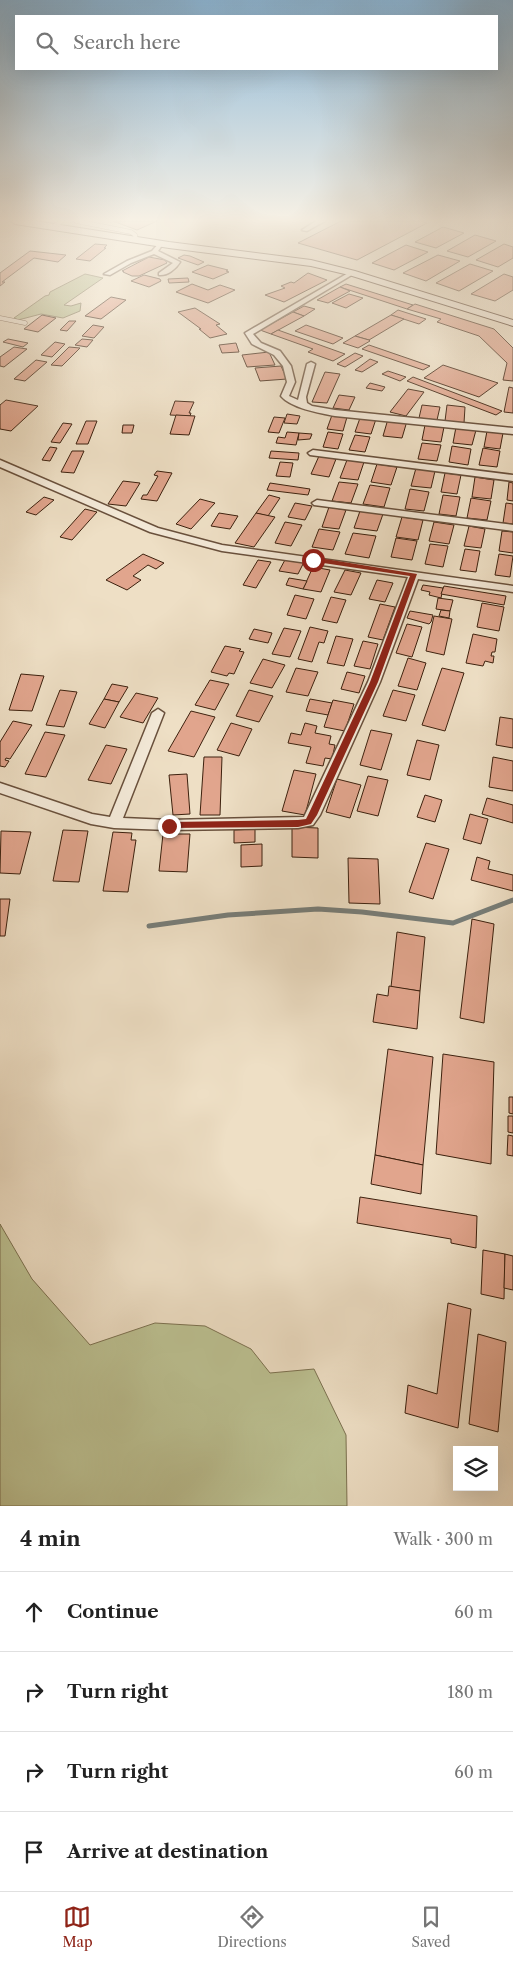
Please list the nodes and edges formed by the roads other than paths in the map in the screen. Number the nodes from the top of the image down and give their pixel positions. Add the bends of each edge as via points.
1 (321, 291) edge
2 (411, 291) edge
3 (0, 318) edge
4 (25, 323) dead end
5 (513, 323) edge
6 (311, 364) dead end
7 (303, 404) junction
8 (513, 431) edge
9 (314, 452) dead end
10 (0, 463) edge
11 (513, 478) edge
12 (317, 503) dead end
13 (513, 528) edge
14 (414, 574) junction
15 (513, 589) edge
16 (158, 713) dead end
17 (0, 788) edge
18 (114, 823) junction

1 - 7 street via 249,333 261,347 276,352 282,358 290,372 291,382 285,396
2 - 5 street
3 - 4 lane
6 - 7 street via 302,396
7 - 8 street via 335,412
9 - 11 street
10 - 14 street via 154,530 222,548
12 - 13 street
14 - 15 street
14 - 18 street via 374,682 308,821 169,826
16 - 18 street
17 - 18 street via 92,819

